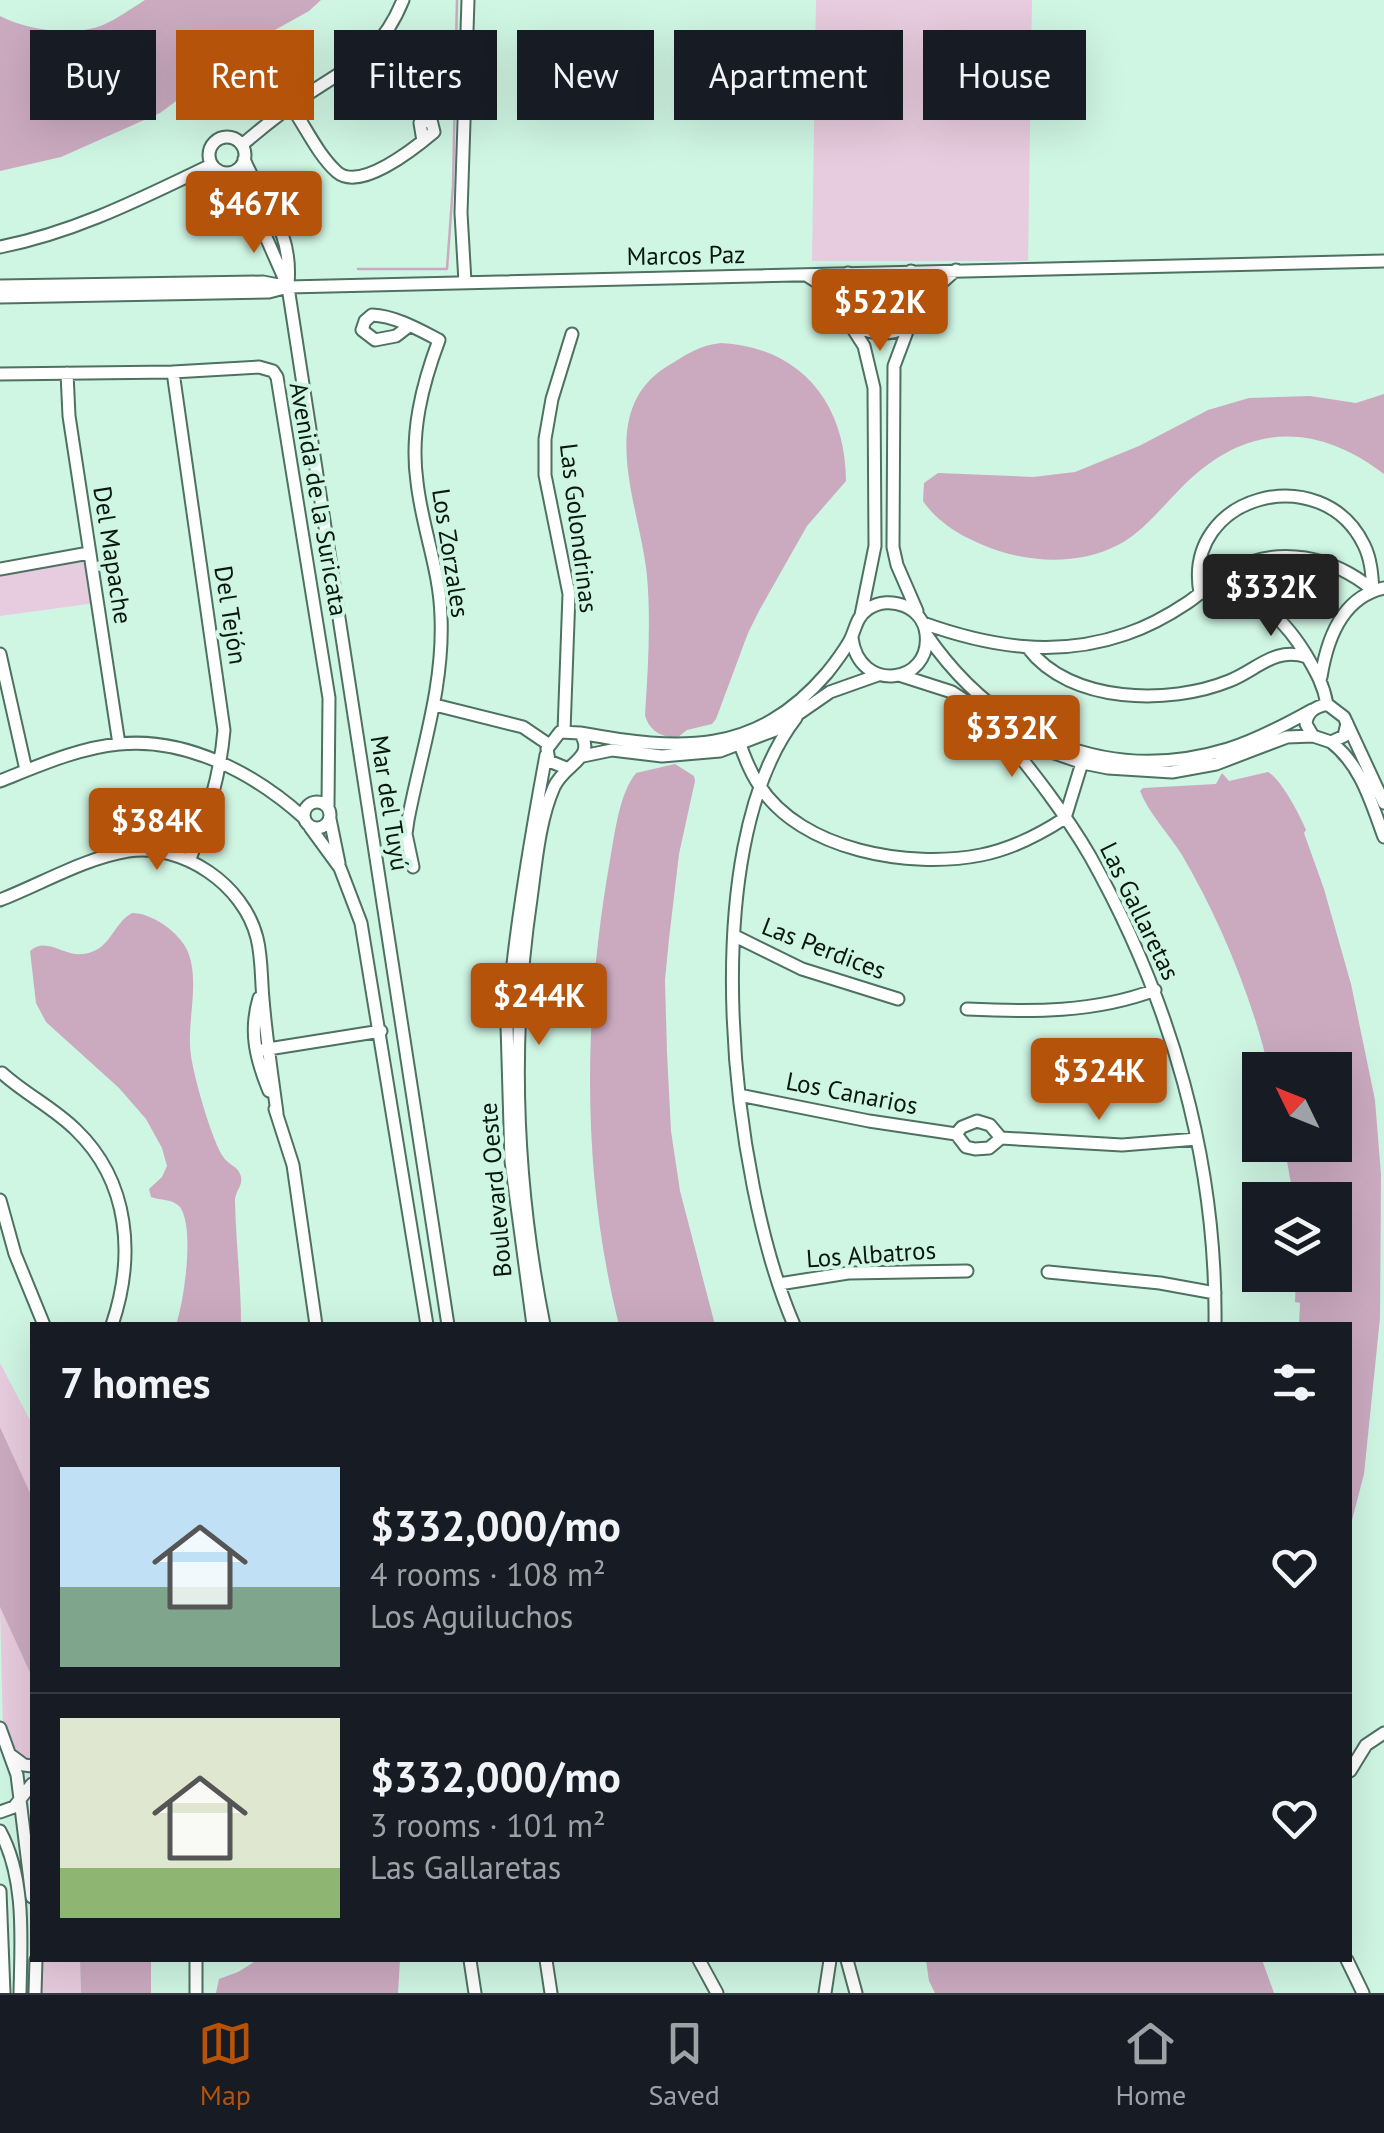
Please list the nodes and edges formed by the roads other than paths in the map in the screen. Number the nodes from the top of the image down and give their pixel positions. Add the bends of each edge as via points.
1 (403, 0) edge
2 (468, 0) edge
3 (314, 91) edge
4 (276, 120) edge
5 (301, 120) edge
6 (423, 141) dead end
7 (243, 152) junction
8 (212, 164) junction
9 (228, 172) junction
10 (0, 247) edge
11 (1384, 261) edge
12 (956, 270) junction
13 (911, 271) junction
14 (848, 273) junction
15 (806, 275) junction
16 (464, 282) junction
17 (0, 286) edge
18 (288, 288) junction
19 (0, 298) edge
20 (837, 304) junction
21 (925, 304) junction
22 (852, 324) junction
23 (409, 326) dead end
24 (910, 326) junction
25 (572, 334) dead end
26 (174, 372) junction
27 (67, 373) junction
28 (0, 374) edge
29 (90, 554) junction
30 (0, 569) edge
31 (1379, 589) edge
32 (1200, 593) junction
33 (860, 615) junction
34 (922, 624) junction
35 (852, 638) junction
36 (1028, 648) junction
37 (0, 654) edge
38 (1307, 657) junction
39 (878, 675) junction
40 (899, 676) junction
41 (1321, 677) junction
42 (1327, 704) junction
43 (435, 705) junction
44 (1312, 710) junction
45 (796, 718) junction
46 (991, 720) junction
47 (1347, 724) junction
48 (564, 730) junction
49 (580, 733) junction
50 (1313, 736) junction
51 (739, 740) junction
52 (1331, 742) junction
53 (120, 744) junction
54 (547, 750) junction
55 (583, 756) junction
56 (1084, 758) junction
57 (222, 764) junction
58 (566, 768) junction
59 (26, 770) junction
60 (0, 781) edge
61 (760, 787) junction
62 (1384, 803) edge
63 (316, 813) junction
64 (1064, 818) junction
65 (1383, 831) edge
66 (189, 860) junction
67 (413, 867) dead end
68 (340, 868) junction
69 (530, 868) junction
70 (0, 900) edge
71 (735, 936) junction
72 (1155, 990) junction
73 (506, 992) junction
74 (898, 999) dead end
75 (520, 1003) junction
76 (967, 1009) dead end
77 (505, 1014) junction
78 (381, 1031) junction
79 (261, 1050) junction
80 (1, 1071) edge
81 (513, 1085) junction
82 (0, 1089) edge
83 (25, 1092) junction
84 (739, 1095) junction
85 (956, 1134) junction
86 (1001, 1138) junction
87 (1197, 1139) junction
88 (0, 1200) edge
89 (522, 1221) junction
90 (966, 1271) dead end
91 (1048, 1272) dead end
92 (778, 1284) junction
93 (1215, 1293) junction
94 (310, 1294) junction
95 (43, 1322) edge
96 (113, 1322) edge
97 (306, 1322) edge
98 (315, 1322) edge
99 (427, 1322) edge
100 (448, 1322) edge
101 (533, 1322) edge
102 (543, 1322) edge
103 (793, 1322) edge
104 (1215, 1322) edge
105 (0, 1728) edge
106 (1384, 1734) edge
107 (4, 1750) edge
108 (30, 1765) edge
109 (1352, 1768) edge
110 (30, 1786) edge
111 (20, 1798) junction
112 (0, 1812) edge
113 (0, 1832) edge
114 (30, 1880) edge
115 (0, 1891) edge
116 (18, 1899) junction
117 (36, 1962) edge
118 (196, 1962) edge
119 (470, 1962) edge
120 (546, 1962) edge
121 (699, 1962) edge
122 (830, 1962) edge
123 (848, 1962) edge
124 (1348, 1962) edge
125 (4, 1988) edge
126 (855, 1989) edge
127 (826, 1991) edge
128 (20, 1993) edge
129 (35, 1993) edge
130 (196, 1993) edge
131 (466, 1993) edge
132 (475, 1993) edge
133 (552, 1993) edge
134 (716, 1993) edge
135 (1363, 1993) edge

1 - 3 street via 367,58
2 - 16 street
4 - 7 street
5 - 6 street via 346,178 363,178
7 - 8 street via 228,136 217,139 208,154
7 - 9 street via 239,168
7 - 18 street via 287,246
8 - 9 street
8 - 10 street via 117,211
9 - 18 street via 254,210
11 - 12 street, Marcos Paz
12 - 13 street, Marcos Paz
12 - 21 street
13 - 14 street, Marcos Paz
13 - 21 street via 924,284
14 - 15 street, Marcos Paz
14 - 20 street
15 - 16 street, Marcos Paz
15 - 20 street
16 - 18 street, Marcos Paz
17 - 18 street via 264,282
18 - 19 street
18 - 100 street, Mar del Tuyú
20 - 22 street
21 - 24 street
22 - 24 street via 877,334
22 - 33 street via 864,346 874,402 875,546
23 - 43 street, Los Zorzales via 439,340 423,388 415,462 441,615
24 - 34 street via 892,387 893,547
25 - 48 street, Las Golondrinas via 544,440 570,594
26 - 27 street, Avenida de la Suricata
26 - 57 street, Del Tejón via 220,696
26 - 63 street, Avenida de la Suricata via 260,367 280,384 329,698 326,786
27 - 28 street, Avenida de la Suricata
27 - 29 street, Del Mapache
29 - 30 street
29 - 53 street, Del Mapache
31 - 32 street via 1336,565 1282,556 1233,569
31 - 32 street via 1364,544 1347,522 1320,503 1282,495 1240,507 1214,529 1197,567
31 - 41 street via 1348,609 1336,626
32 - 36 street via 1128,634 1080,646
32 - 38 street via 1235,595 1270,610
33 - 34 street via 900,603
33 - 35 street
34 - 36 street
34 - 40 street via 923,655
34 - 56 street via 955,673 997,711
35 - 39 street via 858,661
35 - 51 street via 805,695
36 - 38 street via 1077,682 1146,697 1232,680 1273,656
37 - 59 street
38 - 41 street
39 - 40 street
39 - 45 street via 830,692
40 - 46 street via 952,692
41 - 42 street
42 - 44 street
42 - 47 street
43 - 54 street via 523,726
43 - 67 street, Los Zorzales via 406,834
44 - 50 street via 1306,724
44 - 56 street via 1249,742 1206,754
45 - 51 street
45 - 61 street via 770,756
46 - 56 street via 1034,746
46 - 64 street, Las Gallaretas
47 - 52 street via 1344,736
47 - 62 street
48 - 49 street
48 - 54 street
49 - 51 street via 666,746
49 - 55 street
50 - 52 street
50 - 56 street via 1288,737 1216,764 1172,772
51 - 55 street via 720,752 683,756 612,750
51 - 61 street
52 - 65 street via 1360,775
53 - 57 street via 175,749
53 - 59 street
54 - 58 street via 554,765
54 - 69 street, Boulevard Oeste
55 - 58 street
56 - 64 street
57 - 63 street via 291,806
57 - 66 street, Del Tejón
58 - 69 street, Boulevard Oeste via 548,800
59 - 60 street
61 - 64 street via 818,834 898,859 982,855
61 - 71 street
63 - 68 street
63 - 68 street
64 - 72 street, Las Gallaretas
66 - 70 street via 132,850
66 - 79 street via 225,886 251,922 260,952
68 - 78 street via 360,923
69 - 73 street, Boulevard Oeste
69 - 75 street, Boulevard Oeste
71 - 74 street, Las Perdices via 802,968
71 - 84 street
72 - 76 street via 1088,1008
72 - 87 street, Las Gallaretas
73 - 75 street via 512,990
73 - 77 street, Boulevard Oeste
75 - 77 street via 513,1015
75 - 81 street, Boulevard Oeste
77 - 81 street, Boulevard Oeste
78 - 79 street
78 - 99 street
79 - 94 street via 293,1164
80 - 82 street
80 - 83 street
81 - 89 street, Boulevard Oeste
82 - 83 street
83 - 96 street via 81,1135 114,1187 127,1248
84 - 85 street, Los Canarios
84 - 92 street via 749,1174
85 - 86 street, Los Canarios via 975,1149
85 - 86 street, Los Canarios via 977,1121
86 - 87 street, Los Canarios via 1122,1144
87 - 93 street, Las Gallaretas
88 - 95 street
89 - 101 street, Boulevard Oeste
89 - 102 street, Boulevard Oeste
90 - 92 street, Los Albatros via 848,1274
91 - 93 street
92 - 103 street
93 - 104 street, Las Gallaretas
94 - 97 street
94 - 98 street
105 - 107 street
106 - 109 street via 1366,1745
107 - 108 street
107 - 111 street
110 - 111 street
111 - 112 street
111 - 114 street
113 - 116 street
115 - 125 street
116 - 125 street
116 - 128 street
117 - 129 street
118 - 130 street
119 - 131 street
119 - 132 street
120 - 133 street
121 - 134 street
122 - 127 street
123 - 126 street
124 - 135 street
126 - 127 street via 834,1983

